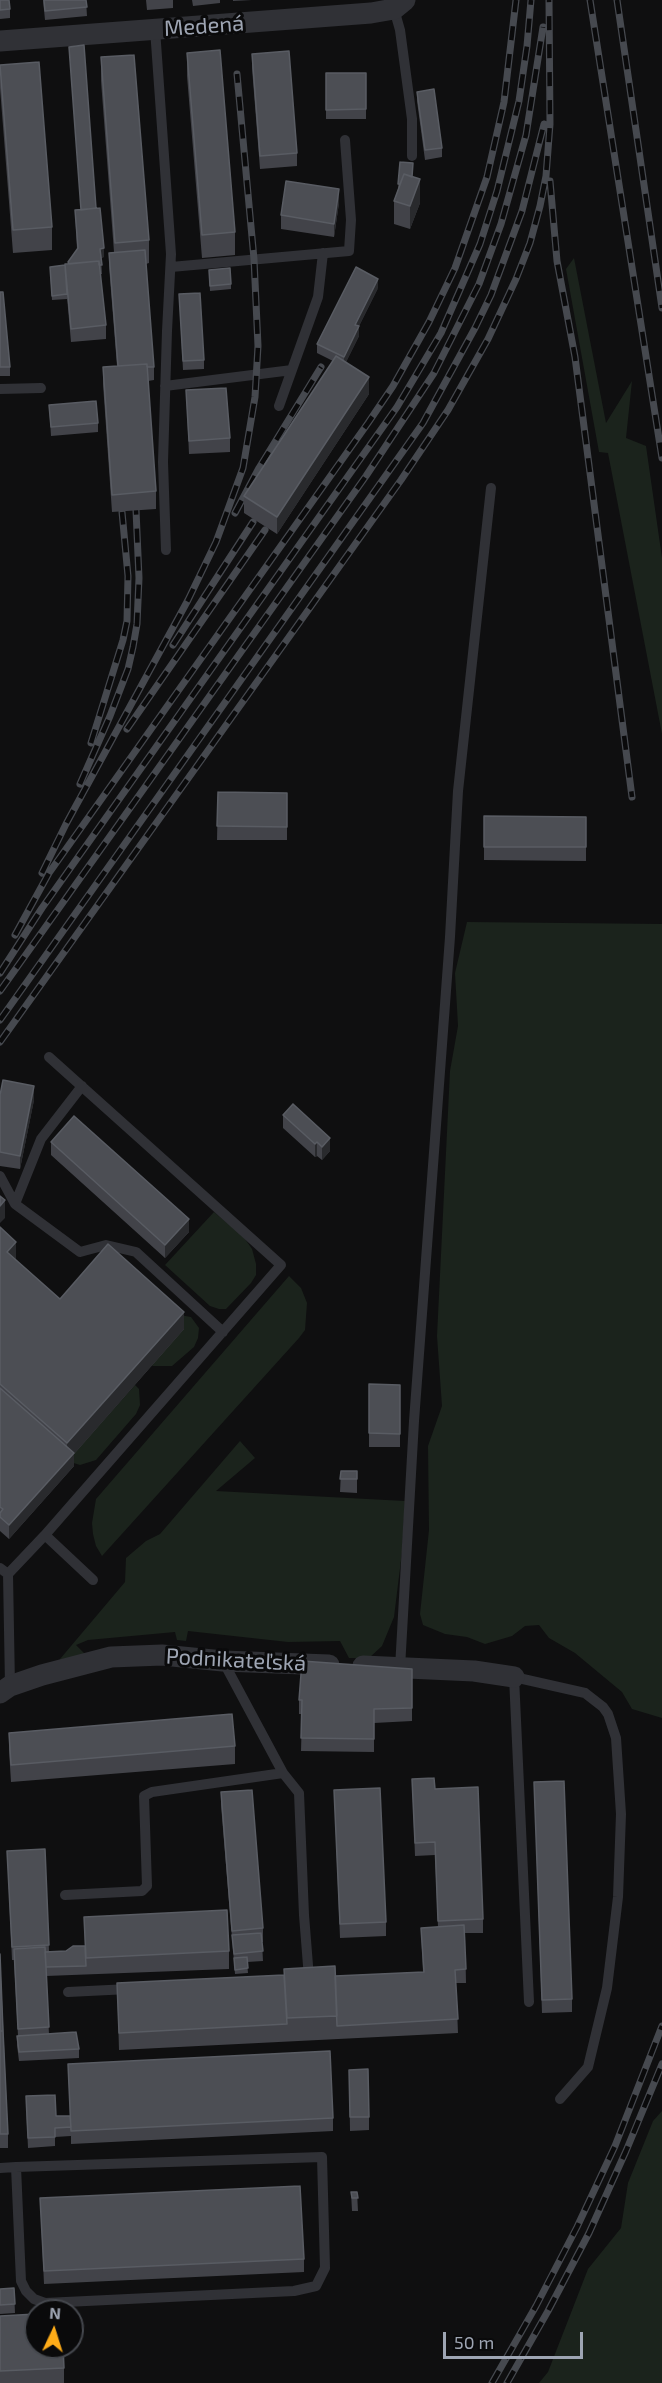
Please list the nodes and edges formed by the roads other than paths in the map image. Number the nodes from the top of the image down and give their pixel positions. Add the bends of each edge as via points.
1 (400, 4) edge
2 (154, 29) junction
3 (0, 41) edge
4 (345, 140) dead end
5 (412, 156) dead end
6 (323, 253) junction
7 (171, 267) junction
8 (292, 370) junction
9 (165, 386) junction
10 (41, 388) dead end
11 (0, 389) edge
12 (279, 406) dead end
13 (491, 488) dead end
14 (166, 550) dead end
15 (49, 1056) dead end
16 (82, 1086) junction
17 (0, 1176) edge
18 (15, 1204) junction
19 (223, 1332) junction
20 (45, 1535) junction
21 (4, 1571) edge
22 (93, 1580) dead end
23 (223, 1661) junction
24 (400, 1668) junction
25 (514, 1677) junction
26 (3, 1686) edge
27 (283, 1773) junction
28 (65, 1895) dead end
29 (309, 1978) edge
30 (139, 1988) edge
31 (68, 1992) dead end
32 (529, 2002) dead end
33 (560, 2099) dead end
34 (16, 2167) junction
35 (0, 2168) edge

1 - 2 street, Medená via 371,13
1 - 5 lane
2 - 3 street, Medená
2 - 7 lane
4 - 6 lane via 351,220 349,250
6 - 7 lane
6 - 8 lane via 318,297
7 - 9 lane
8 - 9 lane
8 - 12 lane
9 - 14 lane
10 - 11 lane
13 - 24 lane via 458,791
15 - 16 lane
16 - 18 lane via 41,1139
16 - 19 lane via 281,1265
17 - 18 lane
18 - 19 lane via 80,1252 106,1245 136,1252
19 - 20 lane
20 - 21 lane
20 - 22 lane
21 - 26 lane
23 - 24 street, Podnikateľská
23 - 26 street, Podnikateľská via 162,1655 111,1657
23 - 27 lane
24 - 25 street, Podnikateľská
25 - 32 lane
25 - 33 lane via 585,1693 608,1714 616,1737 621,1814 618,1897 608,1988 588,2067
27 - 28 lane via 144,1796 147,1886 142,1891
27 - 29 lane via 299,1794
30 - 31 lane
34 - 34 lane via 322,2157 325,2268 316,2286 294,2291 45,2303 34,2299 21,2281
34 - 35 lane

